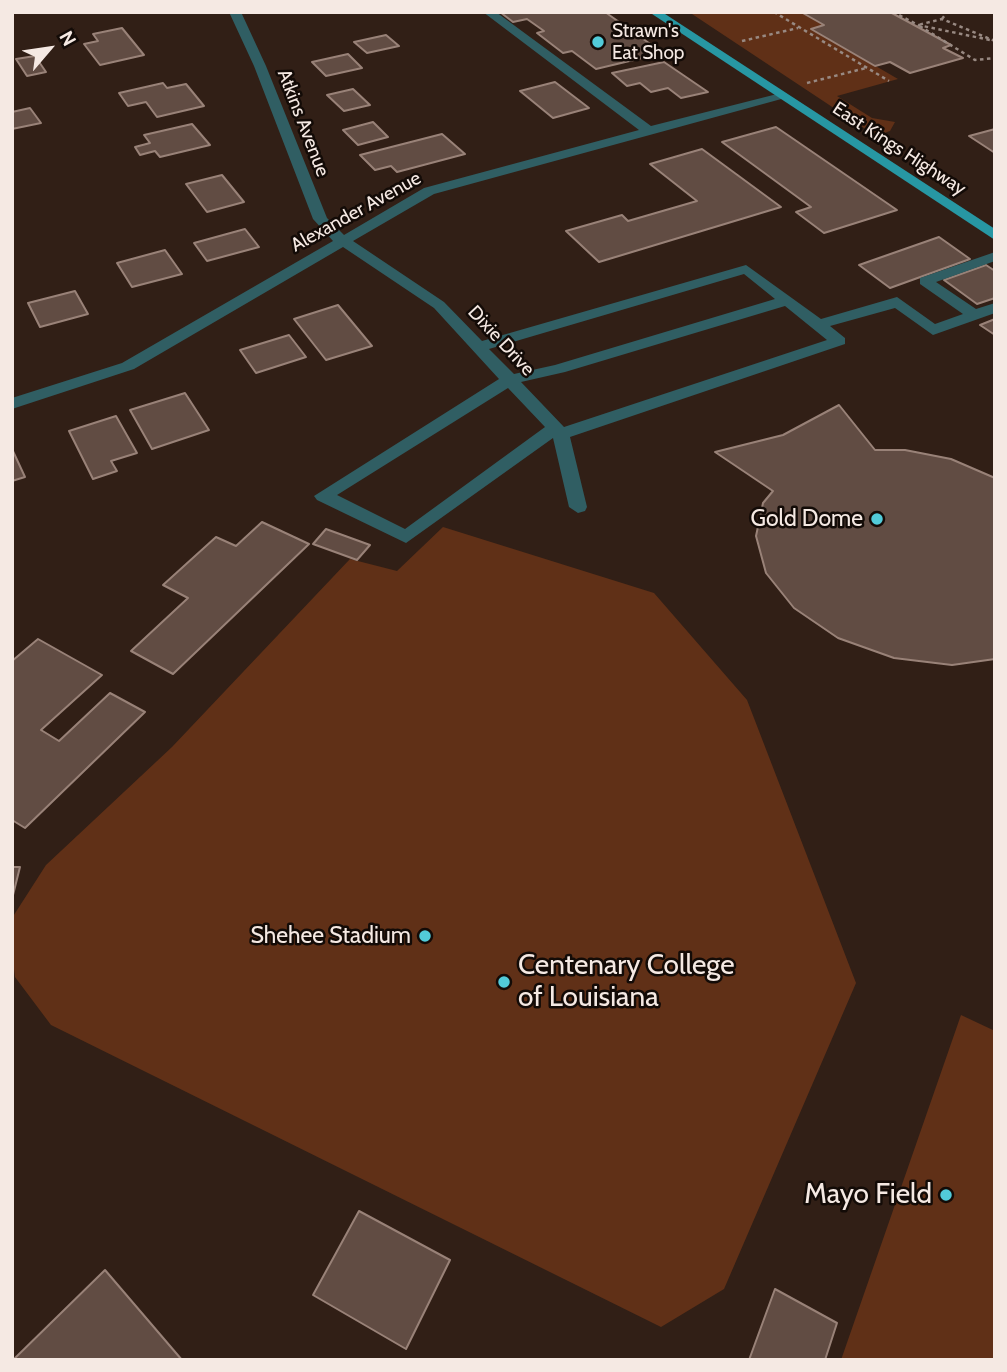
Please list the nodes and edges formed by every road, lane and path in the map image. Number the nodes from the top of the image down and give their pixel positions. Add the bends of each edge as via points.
1 (235, 12) edge
2 (488, 12) edge
3 (654, 12) edge
4 (774, 12) edge
5 (893, 12) edge
6 (947, 12) edge
7 (942, 19) junction
8 (918, 25) junction
9 (799, 27) junction
10 (995, 41) edge
11 (735, 43) dead end
12 (995, 58) edge
13 (867, 68) junction
14 (889, 81) dead end
15 (799, 85) dead end
16 (782, 95) junction
17 (649, 131) junction
18 (995, 236) edge
19 (342, 240) junction
20 (995, 256) edge
21 (909, 290) junction
22 (786, 301) junction
23 (995, 308) edge
24 (974, 315) junction
25 (818, 325) junction
26 (477, 347) junction
27 (509, 380) junction
28 (12, 404) edge
29 (558, 431) junction
30 (578, 507) dead end

1 - 19 street, Atkins Avenue via 320,219
2 - 17 street
3 - 16 main road, East Kings Highway
4 - 9 path
5 - 8 path
6 - 7 path
7 - 8 path
7 - 10 path
8 - 10 path
8 - 12 path via 975,60
9 - 11 path
9 - 13 path
13 - 14 path
13 - 15 path
16 - 17 street, Alexander Avenue
16 - 18 main road, East Kings Highway
17 - 19 street, Alexander Avenue via 429,191
19 - 26 street, Dixie Drive via 427,295
19 - 28 street, Alexander Avenue via 128,366
20 - 21 street
21 - 24 street
21 - 24 street via 933,330
21 - 25 street
22 - 25 street
22 - 26 street via 746,269
22 - 27 street
23 - 24 street
25 - 29 street via 839,341
26 - 27 street, Dixie Drive
27 - 29 street, Dixie Drive
27 - 29 street via 323,496 406,537
29 - 30 street

